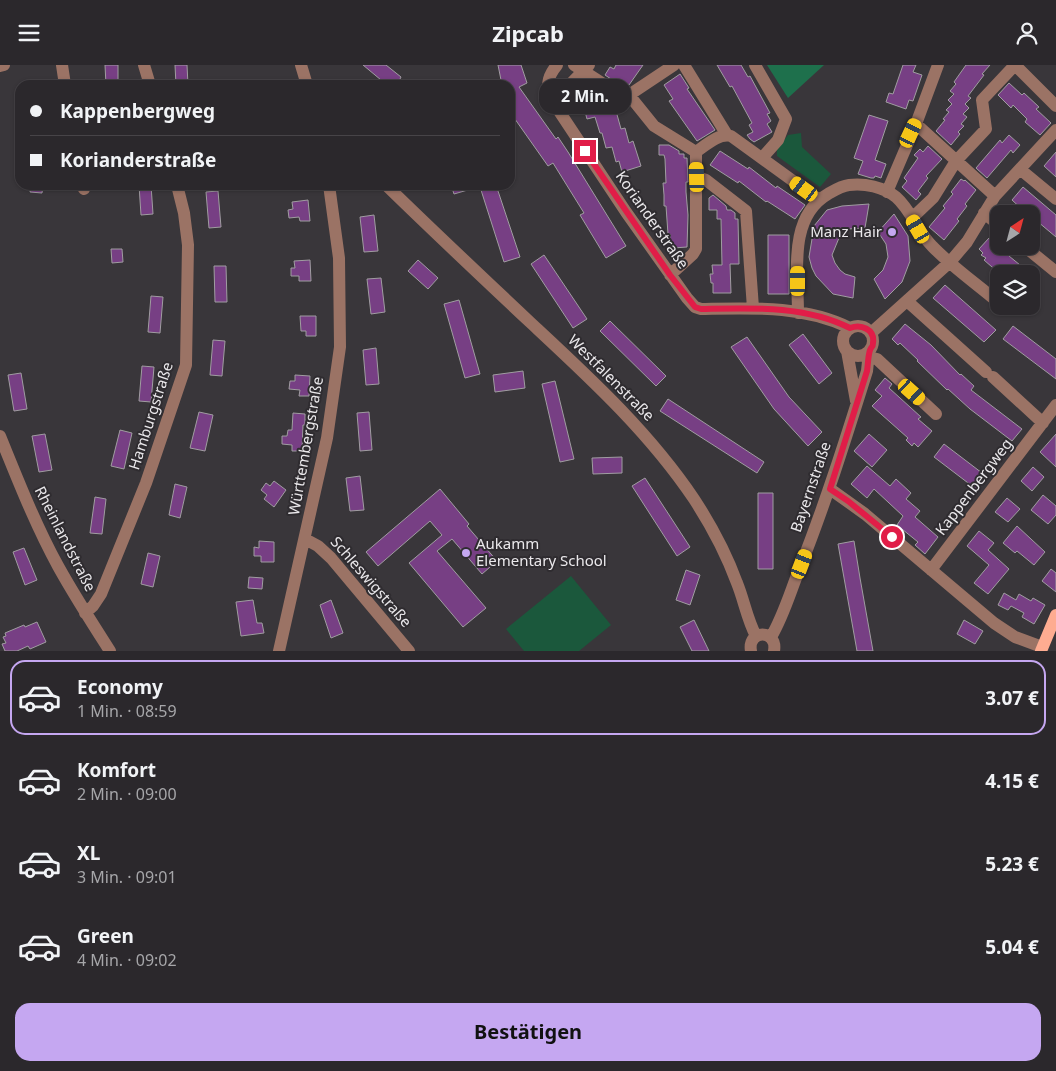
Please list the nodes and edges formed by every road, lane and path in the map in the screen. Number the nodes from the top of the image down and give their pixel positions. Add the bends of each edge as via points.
1 (4, 65) edge
2 (62, 65) edge
3 (144, 65) edge
4 (301, 65) edge
5 (557, 65) edge
6 (674, 65) edge
7 (684, 65) edge
8 (755, 65) edge
9 (938, 65) edge
10 (1015, 65) edge
11 (0, 66) edge
12 (583, 67) edge
13 (64, 80) edge
14 (148, 80) edge
15 (306, 80) edge
16 (629, 95) junction
17 (553, 102) junction
18 (1056, 105) edge
19 (916, 124) junction
20 (1056, 130) edge
21 (726, 135) junction
22 (696, 152) junction
23 (762, 159) junction
24 (956, 161) junction
25 (1021, 170) junction
26 (697, 177) junction
27 (178, 190) edge
28 (330, 190) edge
29 (391, 190) edge
30 (887, 192) junction
31 (995, 196) junction
32 (818, 199) junction
33 (1056, 199) edge
34 (984, 213) junction
35 (912, 218) junction
36 (990, 218) edge
37 (1035, 255) edge
38 (950, 262) junction
39 (1056, 272) edge
40 (670, 275) junction
41 (990, 295) edge
42 (908, 301) junction
43 (753, 308) junction
44 (798, 313) junction
45 (850, 328) junction
46 (871, 333) junction
47 (847, 351) junction
48 (869, 354) junction
49 (856, 401) junction
50 (1056, 405) edge
51 (936, 414) dead end
52 (1043, 423) junction
53 (0, 436) edge
54 (830, 489) junction
55 (305, 539) junction
56 (931, 570) junction
57 (85, 613) junction
58 (1056, 615) edge
59 (756, 636) junction
60 (771, 637) junction
61 (1041, 649) edge
62 (110, 651) edge
63 (279, 651) edge
64 (410, 651) edge
65 (751, 651) edge
66 (774, 651) edge

1 - 11 street
2 - 13 street
3 - 14 street
4 - 15 street
5 - 17 street, Korianderstraße via 547,84
6 - 16 street
7 - 21 street
8 - 23 street via 786,119 778,140
9 - 19 street
10 - 18 street
10 - 24 street via 982,100 986,129
12 - 16 street via 619,93
12 - 17 street
16 - 22 street via 654,127
17 - 40 street, Korianderstraße
19 - 24 street
19 - 30 street
20 - 25 street
21 - 22 street
21 - 23 street via 731,135
22 - 26 street
23 - 32 street
24 - 31 street
24 - 35 street via 933,198
25 - 31 street
25 - 33 street
26 - 40 street via 696,249
26 - 43 street via 706,180 746,211
27 - 57 street, Hamburgstraße via 188,245 186,365 146,483 101,594
28 - 55 street, Württembergstraße via 338,258 340,347 327,438
29 - 59 street, Westfalenstraße via 601,389 665,458 716,536 738,584
30 - 32 street via 867,185 845,185
30 - 35 street via 896,197
31 - 34 street
32 - 44 street via 800,229
34 - 36 street
34 - 38 street via 967,242
35 - 38 street via 925,239
37 - 39 street
38 - 41 street
38 - 42 street
40 - 43 street, Korianderstraße via 695,307
42 - 46 street
42 - 52 street
43 - 44 street, Korianderstraße
44 - 45 street, Korianderstraße via 826,318
45 - 46 street via 864,327
45 - 47 street via 843,339
46 - 48 street via 874,343
47 - 48 street via 856,356
47 - 49 street, Bayernstraße
48 - 49 street, Bayernstraße via 867,371
48 - 51 street
49 - 54 street, Bayernstraße
50 - 52 street, Kappenbergweg
52 - 56 street, Kappenbergweg
53 - 57 street, Rheinlandstraße via 30,510
54 - 56 street
54 - 60 street, Bayernstraße
55 - 63 street, Württembergstraße
55 - 64 street, Schleswigstraße via 331,558
56 - 61 street via 994,623
57 - 62 street, Rheinlandstraße
58 - 61 main road
59 - 60 street
59 - 65 street via 751,643
60 - 66 street

